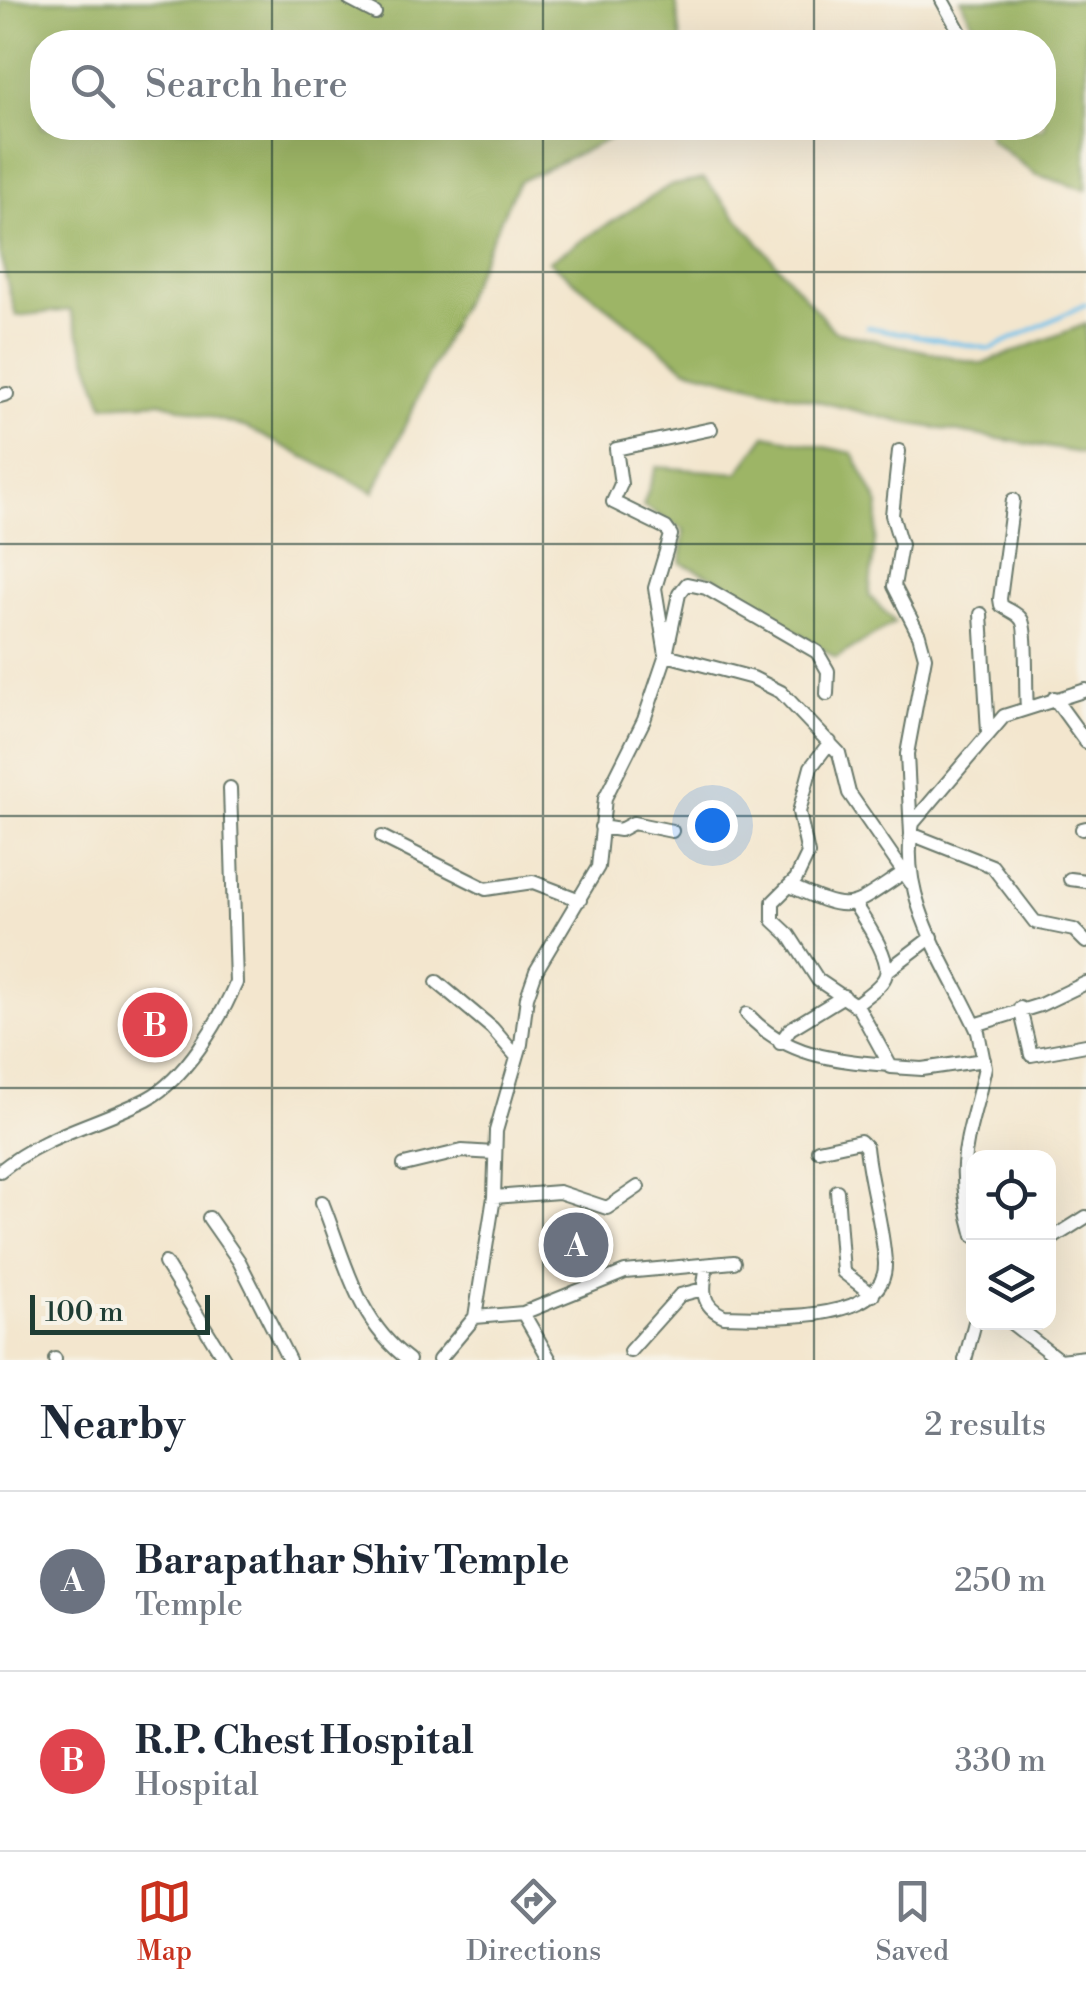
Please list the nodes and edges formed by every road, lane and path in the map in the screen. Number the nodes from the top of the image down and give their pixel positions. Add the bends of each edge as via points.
1 (350, 0) edge
2 (942, 0) edge
3 (375, 13) dead end
4 (959, 30) edge
5 (710, 430) dead end
6 (898, 451) dead end
7 (1012, 500) dead end
8 (982, 614) dead end
9 (666, 655) junction
10 (1086, 690) edge
11 (826, 694) dead end
12 (1054, 698) junction
13 (1027, 707) junction
14 (988, 732) junction
15 (830, 742) junction
16 (1086, 742) edge
17 (230, 788) dead end
18 (602, 827) junction
19 (672, 830) dead end
20 (911, 834) junction
21 (382, 837) dead end
22 (907, 878) junction
23 (1070, 879) dead end
24 (1086, 881) edge
25 (790, 886) junction
26 (580, 900) junction
27 (855, 905) junction
28 (932, 937) junction
29 (1086, 942) edge
30 (887, 970) junction
31 (436, 982) dead end
32 (1086, 983) edge
33 (850, 1000) junction
34 (1020, 1008) junction
35 (747, 1014) dead end
36 (975, 1024) junction
37 (780, 1043) junction
38 (1086, 1045) edge
39 (517, 1056) junction
40 (984, 1060) junction
41 (888, 1065) junction
42 (818, 1150) dead end
43 (494, 1153) junction
44 (404, 1165) dead end
45 (0, 1171) edge
46 (638, 1187) dead end
47 (837, 1191) dead end
48 (494, 1197) junction
49 (322, 1202) dead end
50 (966, 1210) edge
51 (1086, 1217) edge
52 (209, 1218) dead end
53 (1050, 1240) edge
54 (734, 1262) dead end
55 (165, 1263) dead end
56 (707, 1265) junction
57 (702, 1289) junction
58 (873, 1295) junction
59 (523, 1314) junction
60 (475, 1316) junction
61 (973, 1330) edge
62 (1020, 1330) edge
63 (630, 1351) dead end
64 (1086, 1357) edge
65 (225, 1360) edge
66 (288, 1360) edge
67 (408, 1360) edge
68 (439, 1360) edge
69 (550, 1360) edge
70 (965, 1360) edge
71 (1059, 1360) edge

1 - 3 street
2 - 4 street
5 - 9 street via 616,449 621,484 614,502 671,535 655,588
6 - 20 street via 892,515 901,544 894,586 925,657 907,754
7 - 13 street via 1000,599 1026,631
8 - 14 street
9 - 11 street via 679,594 695,584 818,652 828,670
9 - 15 street via 768,684
9 - 18 street via 644,720 605,798
10 - 12 street
12 - 13 street
12 - 16 street
13 - 14 street
14 - 20 street via 913,823
15 - 22 street via 849,792
15 - 25 street via 811,767 799,812 809,849
17 - 45 street via 236,983 225,1008 168,1085 28,1148
18 - 19 street via 620,830 634,823
18 - 26 street via 598,867
20 - 22 street
20 - 29 street via 992,866 1035,922 1074,930
21 - 26 street via 486,889 533,882
22 - 27 street
22 - 28 street
23 - 24 street
25 - 27 street via 833,905
25 - 33 street via 774,902 772,920 790,935 818,980
26 - 39 street via 536,971
27 - 30 street
28 - 30 street
28 - 36 street
30 - 33 street via 883,980
31 - 39 street
32 - 34 street
33 - 37 street via 790,1029
33 - 41 street via 870,1022
34 - 36 street
34 - 38 street via 1032,1055
35 - 37 street
36 - 40 street
37 - 41 street via 796,1052
39 - 43 street
40 - 41 street via 922,1069
40 - 50 street via 963,1156
42 - 58 street via 860,1141 866,1147 885,1265
43 - 44 street via 462,1151
43 - 48 street
46 - 48 street via 607,1208 559,1192
47 - 58 street via 844,1272
48 - 60 street
49 - 67 street via 369,1322
51 - 53 street
52 - 66 street via 239,1260
54 - 56 street
55 - 65 street
56 - 57 street
56 - 59 street via 625,1272
57 - 58 street via 713,1311 736,1316 855,1308
57 - 63 street via 680,1295
59 - 60 street
59 - 69 street
60 - 68 street
61 - 70 street
62 - 71 street
64 - 71 street

